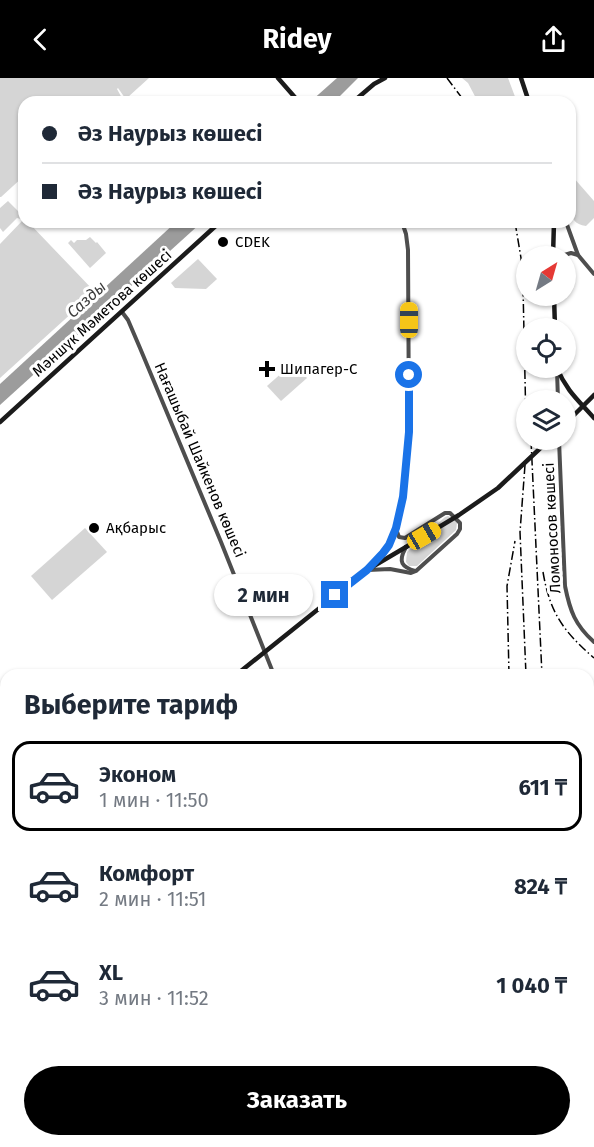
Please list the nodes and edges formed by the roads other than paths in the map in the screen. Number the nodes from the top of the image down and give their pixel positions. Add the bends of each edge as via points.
1 (278, 78) edge
2 (379, 78) edge
3 (385, 78) edge
4 (521, 78) edge
5 (374, 84) junction
6 (294, 96) edge
7 (360, 96) edge
8 (527, 96) edge
9 (213, 228) edge
10 (404, 228) edge
11 (554, 228) edge
12 (568, 228) edge
13 (553, 246) edge
14 (578, 255) joint
15 (594, 274) edge
16 (122, 312) junction
17 (561, 378) edge
18 (594, 395) edge
19 (576, 413) edge
20 (594, 417) edge
21 (0, 422) edge
22 (539, 450) edge
23 (559, 450) edge
24 (396, 528) junction
25 (406, 547) junction
26 (367, 570) junction
27 (416, 571) junction
28 (594, 642) edge
29 (265, 652) junction
30 (244, 669) edge
31 (272, 669) edge

1 - 6 main road
2 - 5 main road
3 - 5 main road
4 - 8 main road
5 - 7 main road
9 - 16 main road, Мәншүк Мәметова көшесі
10 - 24 street via 408,250 409,432
11 - 13 main road
12 - 14 street
14 - 15 street
16 - 21 main road, Мәншүк Мәметова көшесі
16 - 29 street, Нағашыбай Шайкенов көшесі
17 - 20 main road
18 - 19 main road, bridge
22 - 25 main road, bridge via 498,489
23 - 28 street, Ломоносов көшесі via 565,586 575,621
24 - 26 street via 386,549
24 - 27 street via 399,537 405,538 445,513 460,523 457,534
25 - 26 main road
25 - 27 street via 402,562
26 - 27 street
26 - 29 main road
29 - 30 main road
29 - 31 street, Нағашыбай Шайкенов көшесі

